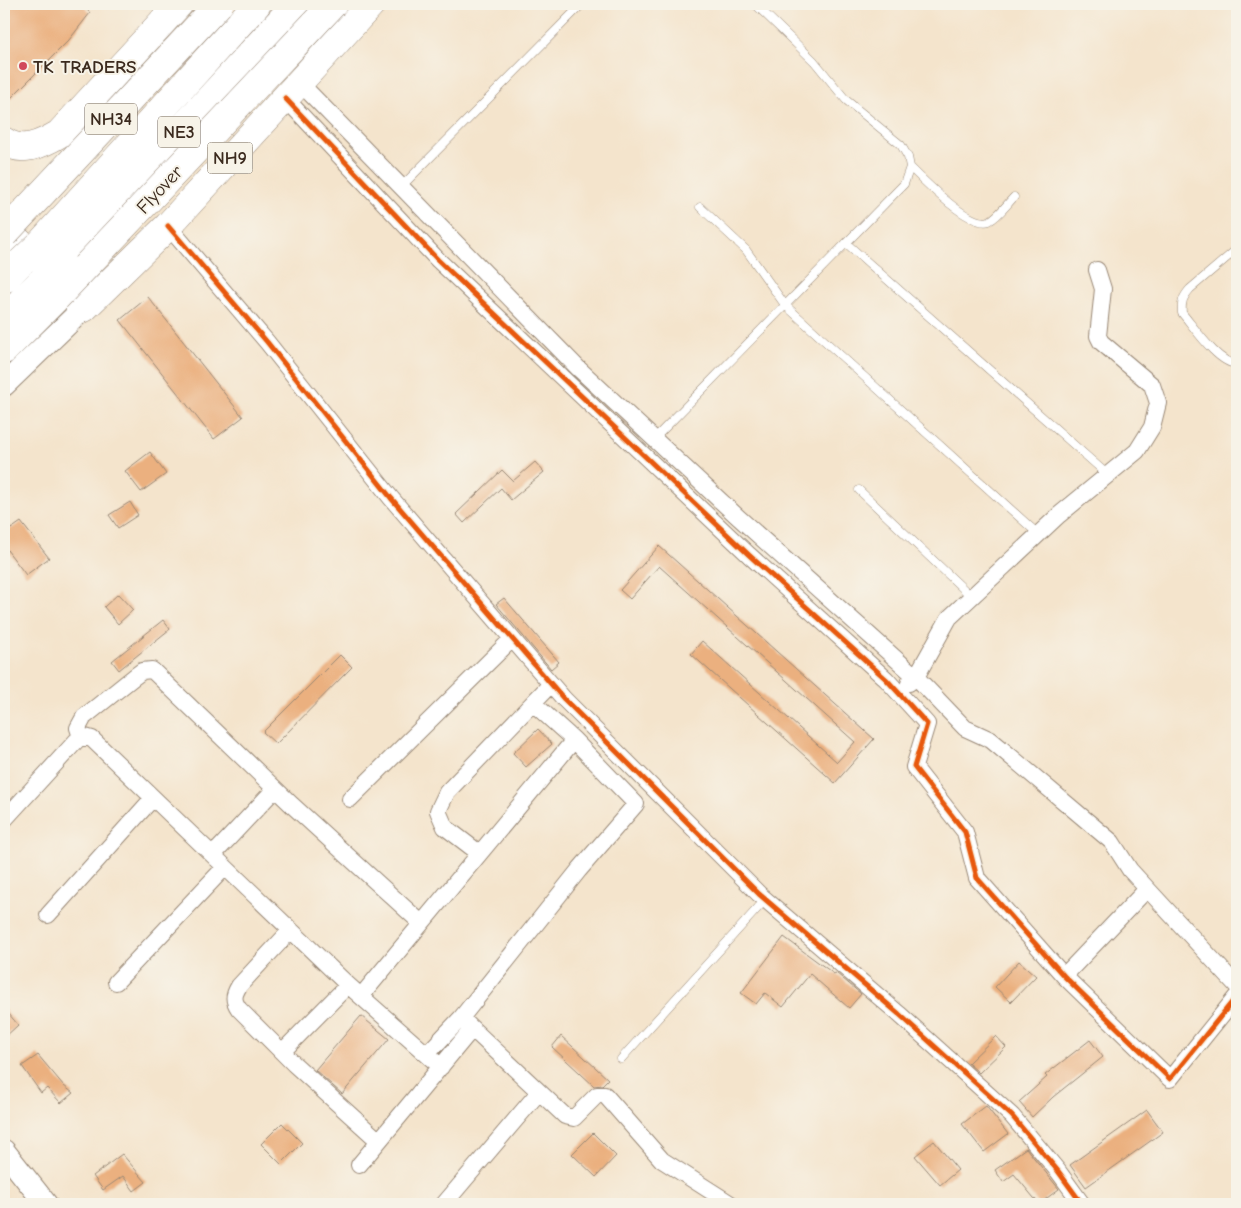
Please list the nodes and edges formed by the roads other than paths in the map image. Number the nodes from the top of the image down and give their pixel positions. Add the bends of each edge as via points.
1 (180, 4) edge
2 (219, 4) edge
3 (256, 4) edge
4 (296, 4) edge
5 (332, 4) edge
6 (371, 4) edge
7 (582, 4) edge
8 (755, 4) edge
9 (292, 90) junction
10 (4, 140) edge
11 (910, 167) junction
12 (401, 187) junction
13 (1014, 197) dead end
14 (414, 200) junction
15 (700, 207) dead end
16 (396, 216) junction
17 (168, 226) junction
18 (4, 227) edge
19 (4, 234) edge
20 (846, 243) junction
21 (1237, 249) edge
22 (21, 262) edge
23 (1097, 270) dead end
24 (785, 305) junction
25 (84, 308) junction
26 (4, 318) edge
27 (4, 350) edge
28 (1237, 364) edge
29 (4, 385) edge
30 (654, 439) junction
31 (1108, 475) junction
32 (859, 490) dead end
33 (1038, 534) junction
34 (972, 597) junction
35 (512, 639) junction
36 (916, 678) junction
37 (551, 684) junction
38 (897, 692) junction
39 (533, 703) junction
40 (81, 737) junction
41 (574, 740) junction
42 (275, 789) junction
43 (153, 798) junction
44 (350, 799) dead end
45 (4, 820) edge
46 (479, 853) junction
47 (213, 856) junction
48 (225, 867) junction
49 (1147, 889) junction
50 (765, 900) junction
51 (48, 915) dead end
52 (420, 922) junction
53 (291, 930) junction
54 (1064, 976) junction
55 (116, 982) dead end
56 (1237, 986) edge
57 (355, 990) junction
58 (1237, 996) edge
59 (466, 1024) junction
60 (282, 1052) junction
61 (427, 1054) junction
62 (621, 1059) dead end
63 (441, 1067) junction
64 (538, 1092) junction
65 (379, 1141) junction
66 (4, 1151) edge
67 (359, 1165) dead end
68 (46, 1204) edge
69 (444, 1204) edge
70 (731, 1204) edge
71 (1082, 1204) edge

1 - 10 highway via 59,134 43,144 24,147 12,146
2 - 19 highway, NH34, bridge
3 - 22 highway, NE3
4 - 26 highway, NE3, bridge via 61,261
5 - 27 highway, Flyover, bridge via 77,277
6 - 9 highway, NH9
7 - 12 lane
8 - 11 lane via 814,61 846,100 901,145
9 - 12 street
9 - 16 street
9 - 17 highway, NH9
11 - 13 lane via 955,208 982,221 995,216
11 - 20 lane via 904,184
12 - 14 street
14 - 16 street
14 - 30 street via 578,368
15 - 24 lane via 746,250
16 - 38 street via 453,274
17 - 25 highway, NH9
17 - 35 street via 267,342 391,498
18 - 25 highway
20 - 24 lane
20 - 31 lane
21 - 28 lane via 1190,289 1181,304 1182,313 1218,356
23 - 31 street via 1103,289 1098,336 1152,386 1158,403 1152,427 1137,451
24 - 30 lane
24 - 33 lane
25 - 29 street
30 - 36 street
31 - 33 street
32 - 34 lane
33 - 34 street
34 - 36 street via 950,618
35 - 37 street
35 - 44 street
36 - 38 street
36 - 49 street via 964,728 991,740 1112,842
37 - 39 street
37 - 50 street
38 - 54 street via 927,724 914,766 965,832 977,878
39 - 41 street
39 - 46 street via 447,792 438,811 446,827
40 - 42 street via 78,728 84,717 142,671 152,670
40 - 43 street via 92,739
40 - 45 street
41 - 46 street
41 - 59 street via 636,804 578,870
42 - 47 street
42 - 52 street
43 - 47 street
43 - 51 street
46 - 52 street
47 - 48 street
48 - 53 street
48 - 55 street
49 - 54 street
49 - 56 street
50 - 62 lane
50 - 71 street via 987,1092 1032,1138
52 - 57 street
53 - 57 street
53 - 60 street via 234,994 239,1010
54 - 58 street via 1170,1079
57 - 60 street
57 - 61 street
59 - 61 street
59 - 63 street
59 - 64 street
60 - 65 street
61 - 63 street
63 - 65 street
64 - 69 street
64 - 70 street via 570,1118 577,1116 597,1095 605,1095 662,1160
65 - 67 street
66 - 68 street

